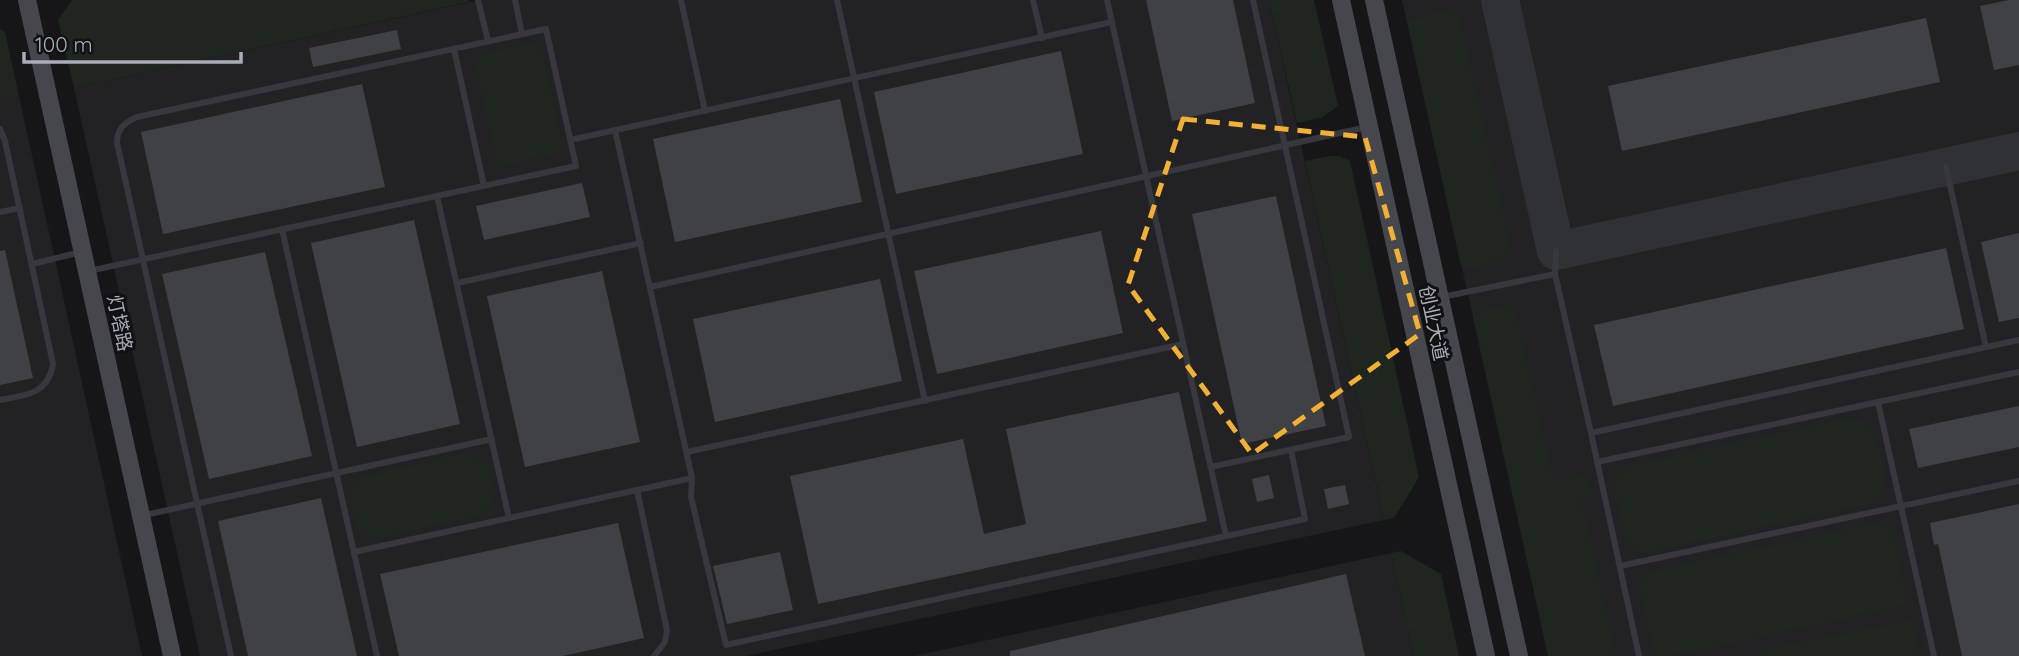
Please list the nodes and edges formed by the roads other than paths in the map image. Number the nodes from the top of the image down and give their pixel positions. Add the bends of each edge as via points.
1 (27, 0) edge
2 (478, 0) edge
3 (514, 0) edge
4 (681, 0) edge
5 (836, 0) edge
6 (1033, 0) edge
7 (1107, 0) edge
8 (1253, 0) edge
9 (1341, 0) edge
10 (1374, 0) edge
11 (1112, 23) junction
12 (522, 34) junction
13 (1042, 38) junction
14 (488, 41) junction
15 (454, 49) junction
16 (854, 79) junction
17 (705, 111) junction
18 (1369, 126) junction
19 (0, 129) edge
20 (615, 130) junction
21 (570, 140) junction
22 (1285, 145) junction
23 (1947, 167) dead end
24 (1146, 176) junction
25 (484, 186) junction
26 (437, 196) junction
27 (20, 208) junction
28 (0, 212) edge
29 (282, 229) junction
30 (888, 234) junction
31 (640, 243) junction
32 (1556, 251) dead end
33 (82, 252) junction
34 (143, 259) junction
35 (32, 264) junction
36 (87, 271) junction
37 (1555, 274) junction
38 (457, 283) junction
39 (650, 287) junction
40 (1440, 298) junction
41 (2019, 340) edge
42 (1183, 344) junction
43 (1986, 347) junction
44 (2019, 372) edge
45 (0, 400) edge
46 (925, 401) junction
47 (1878, 402) junction
48 (1591, 433) junction
49 (492, 439) junction
50 (1291, 450) junction
51 (687, 452) junction
52 (1597, 462) junction
53 (1210, 467) junction
54 (336, 473) junction
55 (692, 478) junction
56 (2019, 481) edge
57 (637, 490) junction
58 (197, 503) junction
59 (1901, 506) junction
60 (141, 516) junction
61 (509, 518) junction
62 (1226, 536) junction
63 (354, 552) junction
64 (1620, 566) junction
65 (172, 656) edge
66 (231, 656) edge
67 (377, 656) edge
68 (654, 656) edge
69 (1486, 656) edge
70 (1519, 656) edge
71 (1639, 656) edge
72 (1934, 656) edge

1 - 33 main road, 灯塔路
2 - 14 lane
3 - 12 lane
4 - 17 lane
5 - 16 lane
6 - 13 lane
7 - 11 lane
8 - 22 lane
9 - 18 main road, 创业大道
10 - 40 main road, 创业大道
11 - 13 lane
11 - 24 lane
12 - 14 lane
12 - 21 lane via 546,29
13 - 16 lane
14 - 15 lane
15 - 25 lane
15 - 34 lane via 129,121 117,134 117,143
16 - 17 lane
16 - 30 lane
17 - 20 lane
18 - 22 lane
18 - 69 main road, 创业大道
19 - 27 lane
20 - 21 lane
20 - 31 lane
21 - 25 lane via 576,166
22 - 24 lane
22 - 50 lane via 1349,437
23 - 43 lane
24 - 30 lane
24 - 42 lane
25 - 26 lane
26 - 29 lane
26 - 38 lane
27 - 28 lane
27 - 35 lane
29 - 34 lane
29 - 54 lane
30 - 39 lane
30 - 46 lane
31 - 38 lane
31 - 39 lane
32 - 37 lane
33 - 35 lane
33 - 36 main road, 灯塔路
34 - 36 lane
34 - 58 lane
35 - 45 lane via 53,357 52,372 37,391
36 - 60 main road, 灯塔路
37 - 40 lane
37 - 48 lane
38 - 49 lane
39 - 51 lane
40 - 70 main road, 创业大道
41 - 43 lane
42 - 46 lane
42 - 53 lane
43 - 48 lane
44 - 47 lane
46 - 51 lane
47 - 52 lane
47 - 59 lane
48 - 52 lane
49 - 54 lane
49 - 61 lane
50 - 53 lane
50 - 62 lane via 1305,519
51 - 55 lane
52 - 64 lane
53 - 62 lane
54 - 58 lane
54 - 63 lane
55 - 57 lane
55 - 62 lane via 691,497 726,645
56 - 59 lane
57 - 61 lane
57 - 68 lane via 667,630 665,642
58 - 60 lane
58 - 66 lane
59 - 64 lane
59 - 72 lane
60 - 65 main road, 灯塔路
61 - 63 lane
63 - 67 lane
64 - 71 lane

